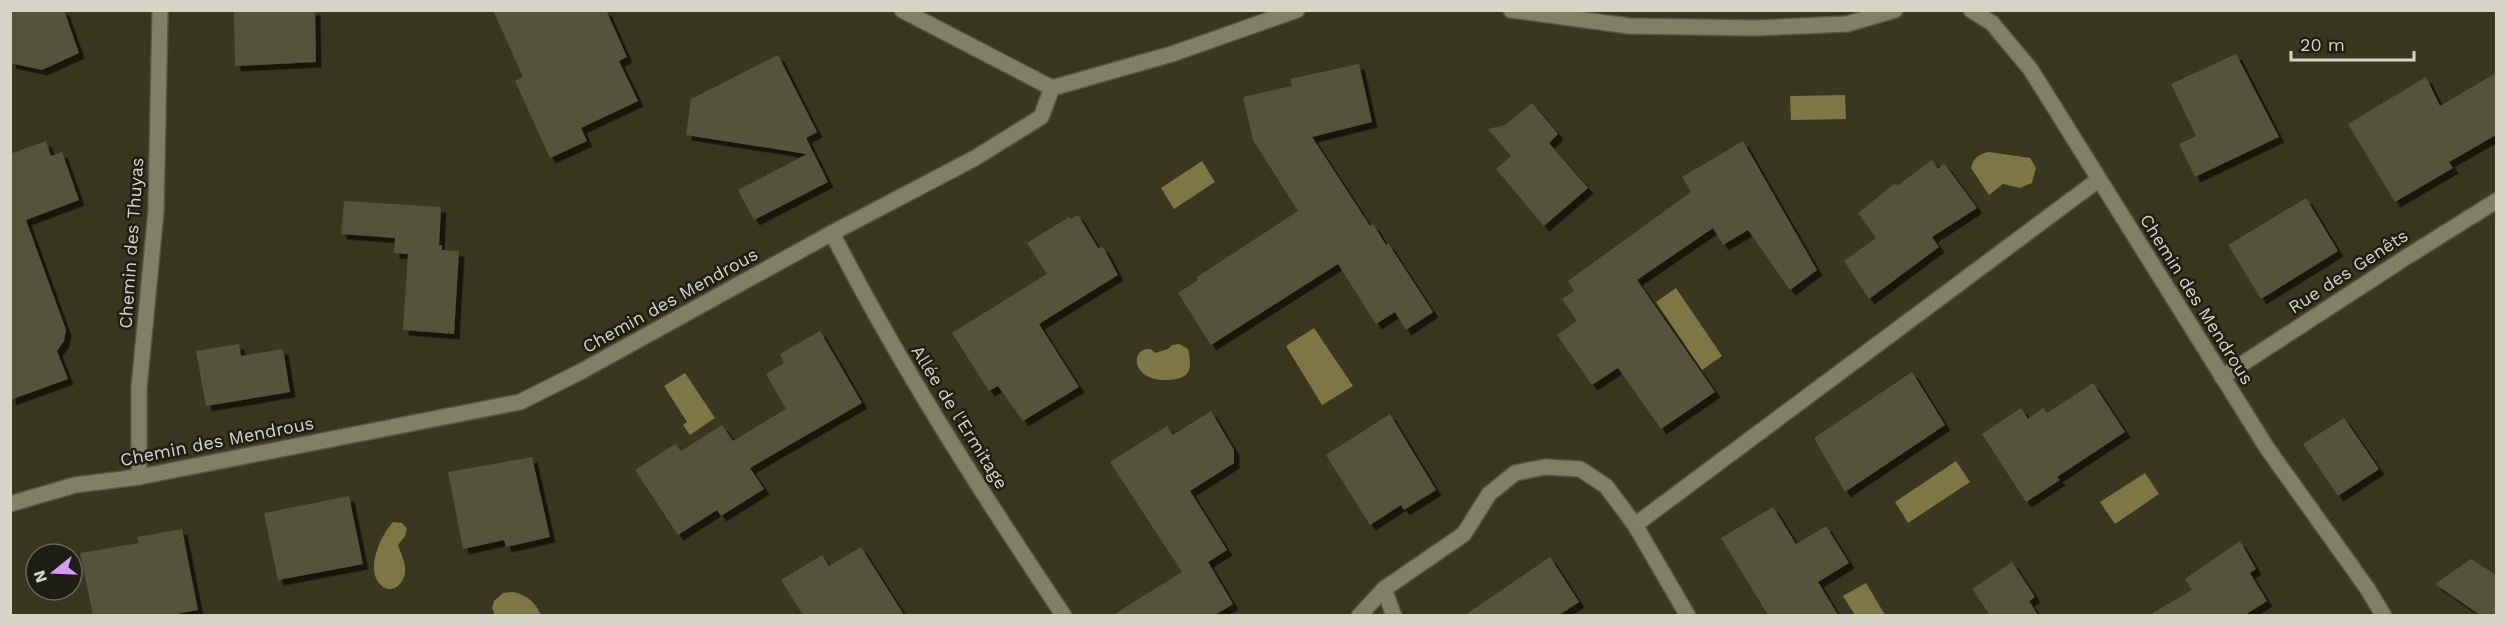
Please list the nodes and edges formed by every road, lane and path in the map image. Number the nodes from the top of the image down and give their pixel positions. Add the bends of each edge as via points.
1 (160, 10) edge
2 (902, 10) edge
3 (1297, 10) edge
4 (1511, 10) edge
5 (1894, 10) edge
6 (1971, 10) edge
7 (1052, 88) junction
8 (2098, 180) junction
9 (2496, 201) edge
10 (832, 233) junction
11 (2222, 377) junction
12 (139, 477) junction
13 (10, 504) edge
14 (1635, 525) junction
15 (1384, 589) junction
16 (1064, 615) edge
17 (1359, 615) edge
18 (1394, 615) edge
19 (1688, 615) edge
20 (2384, 615) edge

1 - 12 street, Chemin des Thuyas via 156,211 138,388
2 - 7 street
3 - 7 street via 1172,54
4 - 5 street via 1629,26 1756,28 1847,24
6 - 8 street, Chemin des Mendrous via 1992,23 2031,70
7 - 10 street, Chemin des Mendrous via 1041,117 975,158
8 - 11 street, Chemin des Mendrous
8 - 14 street
9 - 11 street, Rue des Genêts
10 - 12 street, Chemin des Mendrous via 520,402
10 - 16 street, Allée de l'Ermitage via 876,319
11 - 20 street, Chemin des Mendrous
12 - 13 street, Chemin des Mendrous via 75,485
14 - 15 street via 1606,486 1580,469 1545,467 1515,473 1489,494 1464,534
14 - 19 street
15 - 17 street
15 - 18 street

